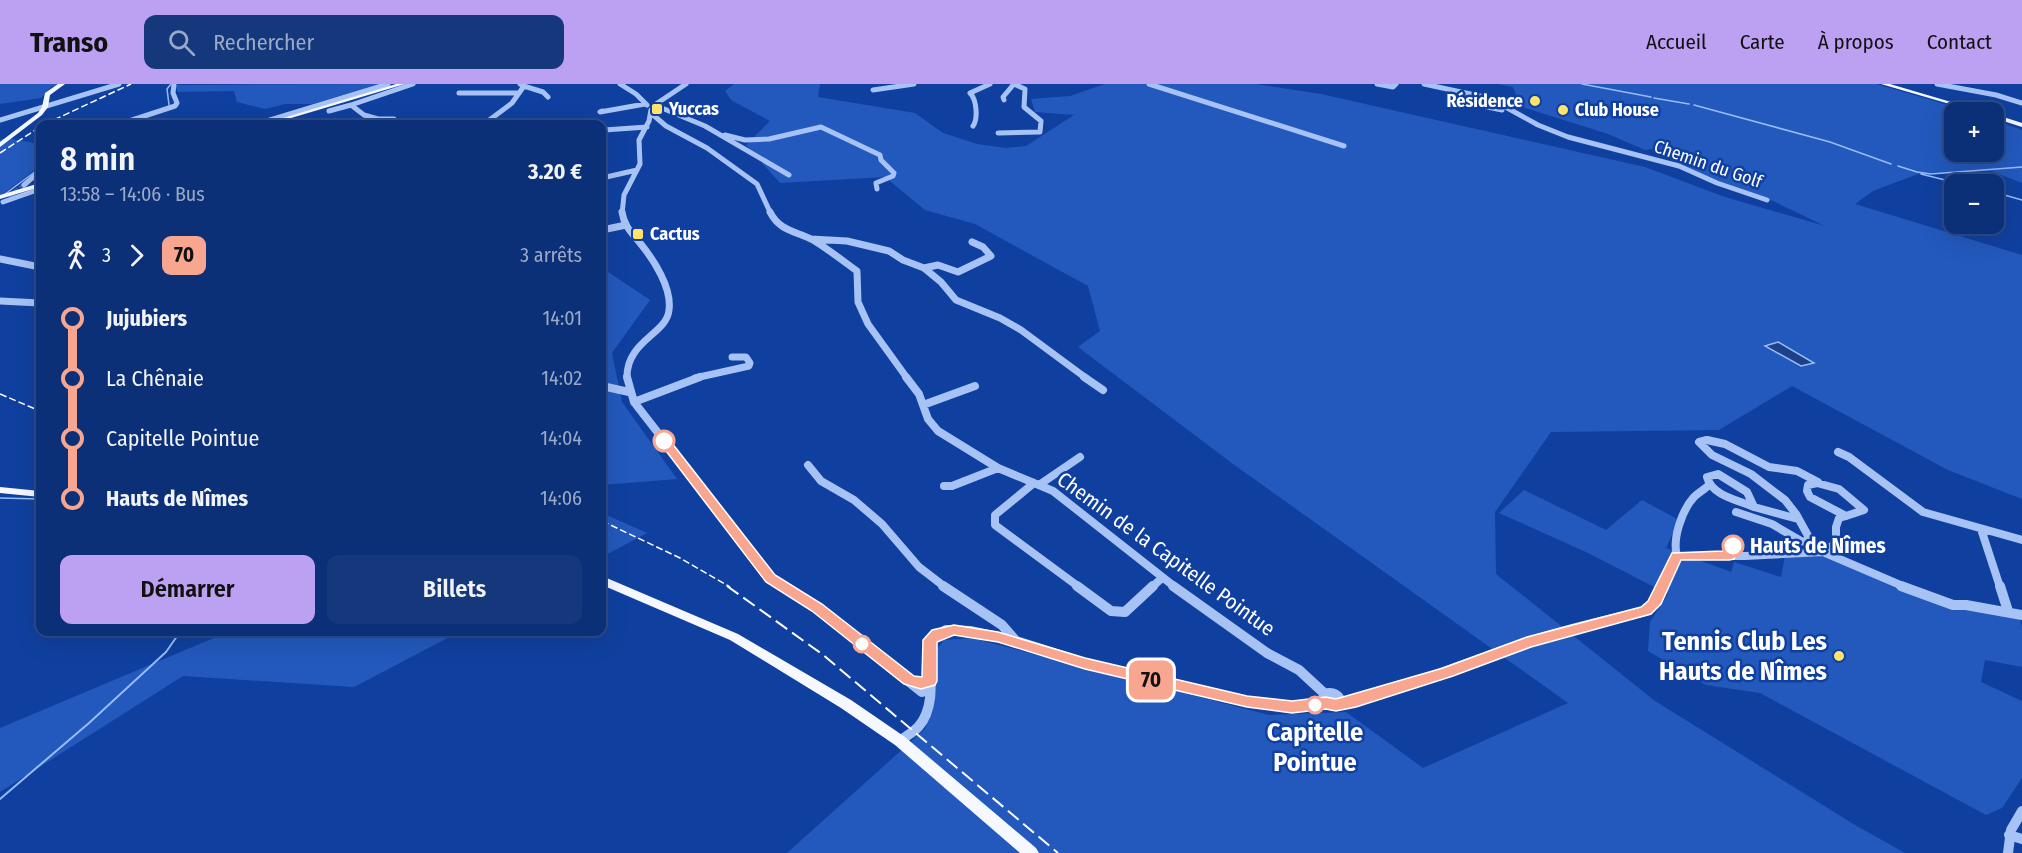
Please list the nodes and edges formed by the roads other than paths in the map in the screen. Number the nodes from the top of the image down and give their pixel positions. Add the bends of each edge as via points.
1 (62, 84) edge
2 (119, 84) edge
3 (174, 84) edge
4 (388, 84) edge
5 (402, 84) edge
6 (413, 84) edge
7 (620, 84) edge
8 (686, 84) edge
9 (915, 84) edge
10 (990, 84) edge
11 (1014, 84) edge
12 (1149, 84) edge
13 (1377, 84) edge
14 (1396, 84) edge
15 (1424, 84) edge
16 (1884, 84) edge
17 (1937, 84) edge
18 (522, 85) edge
19 (873, 90) dead end
20 (459, 93) dead end
21 (519, 93) junction
22 (1996, 95) junction
23 (2022, 96) edge
24 (548, 97) dead end
25 (1456, 98) dead end
26 (1004, 100) dead end
27 (1947, 102) edge
28 (2022, 103) edge
29 (351, 105) junction
30 (45, 107) junction
31 (651, 107) junction
32 (329, 111) dead end
33 (602, 111) dead end
34 (1512, 111) junction
35 (378, 119) dead end
36 (2004, 119) edge
37 (0, 120) edge
38 (137, 120) edge
39 (270, 120) edge
40 (280, 120) edge
41 (489, 120) edge
42 (973, 122) dead end
43 (2022, 125) edge
44 (646, 127) junction
45 (606, 130) edge
46 (998, 133) dead end
47 (726, 135) junction
48 (0, 145) edge
49 (1344, 146) dead end
50 (637, 170) junction
51 (36, 175) edge
52 (789, 175) dead end
53 (606, 177) edge
54 (36, 186) edge
55 (36, 187) edge
56 (23, 188) junction
57 (877, 189) dead end
58 (3, 198) edge
59 (1767, 200) dead end
60 (626, 225) junction
61 (606, 229) edge
62 (811, 239) junction
63 (972, 242) dead end
64 (0, 259) edge
65 (36, 266) edge
66 (924, 268) junction
67 (0, 301) edge
68 (36, 303) edge
69 (732, 357) dead end
70 (975, 386) dead end
71 (606, 387) edge
72 (1103, 390) dead end
73 (629, 392) junction
74 (634, 402) junction
75 (923, 405) junction
76 (1838, 452) dead end
77 (1080, 456) dead end
78 (1726, 464) junction
79 (808, 465) dead end
80 (998, 468) junction
81 (1718, 474) junction
82 (1818, 482) junction
83 (1036, 484) junction
84 (1709, 485) junction
85 (944, 486) dead end
86 (0, 490) edge
87 (36, 494) edge
88 (1754, 507) junction
89 (1736, 512) dead end
90 (1846, 516) junction
91 (1798, 519) junction
92 (1981, 529) junction
93 (2022, 540) edge
94 (1817, 549) junction
95 (1677, 556) junction
96 (1162, 578) junction
97 (606, 581) edge
98 (2007, 611) junction
99 (2022, 615) edge
100 (1016, 641) junction
101 (927, 688) junction
102 (1328, 698) junction
103 (902, 739) junction
104 (2022, 811) edge
105 (2009, 835) junction
106 (2022, 839) edge
107 (1031, 853) edge
108 (2008, 853) edge

1 - 30 main road via 47,94
2 - 30 street
3 - 38 street via 175,106
4 - 39 street
5 - 40 main road
6 - 29 street
7 - 31 street, Chemin de la Capitelle Pointue
8 - 31 street
9 - 19 street
10 - 42 street via 970,93 976,116
11 - 26 street
11 - 46 street via 1025,89 1024,107 1041,121 1040,132
12 - 49 street
13 - 14 street
15 - 34 street, Chemin du Golf via 1499,103
16 - 27 main road
17 - 22 street
18 - 21 street
18 - 24 street
20 - 21 street
21 - 41 street
22 - 23 street
22 - 28 street
25 - 34 street
29 - 32 street
29 - 35 street via 357,113
30 - 37 street
30 - 48 main road via 30,124
31 - 33 street
31 - 44 street
31 - 47 street via 674,111
31 - 62 street, Chemin de la Capitelle Pointue via 666,126 757,184 772,220
34 - 59 street, Chemin du Golf via 1568,137 1679,166
36 - 43 main road
44 - 45 street
44 - 50 street via 639,140
47 - 52 street via 745,151
47 - 57 street via 763,140 825,128 880,155 894,173 876,183
50 - 53 street
50 - 60 street via 621,201
51 - 56 street
54 - 56 main road
55 - 58 street
56 - 58 main road
60 - 61 street
60 - 73 street via 655,267 671,311 627,362
62 - 66 street via 847,241 889,250
62 - 75 street, Chemin de la Capitelle Pointue via 857,271 858,302 868,324
63 - 66 street via 983,246 991,256 958,272 938,265
64 - 65 street
66 - 72 street via 956,300 1021,330
67 - 68 street
69 - 74 street via 746,357 749,366 674,384
70 - 75 street
71 - 73 street
73 - 74 street
74 - 101 street via 771,578 817,608 909,680
75 - 80 street, Chemin de la Capitelle Pointue via 938,431
76 - 92 street via 1923,512
77 - 83 street
78 - 81 street
78 - 82 street via 1699,442 1734,448 1766,466 1796,470
78 - 91 street via 1756,477 1787,502
79 - 100 street via 821,481 847,495 882,524 918,567 1002,625
80 - 83 street, Chemin de la Capitelle Pointue
80 - 85 street
81 - 84 street via 1707,477
81 - 88 street via 1747,492
82 - 90 street via 1808,485 1810,496
82 - 90 street via 1842,488 1864,510
83 - 96 street, Chemin de la Capitelle Pointue via 1072,504
83 - 96 street via 995,515 995,525 1111,611 1125,612
84 - 88 street
84 - 95 street via 1695,496 1679,523 1673,547
86 - 87 main road
88 - 91 street
89 - 94 street via 1772,524
90 - 94 street via 1839,518 1836,543
91 - 94 street
92 - 93 street
92 - 98 street
94 - 95 street
94 - 98 street via 1953,605
95 - 102 street via 1658,597 1646,611 1527,642 1356,701
96 - 102 street, Chemin de la Capitelle Pointue via 1267,653 1299,670
97 - 103 main road via 734,637
98 - 99 street
100 - 101 street via 954,630 937,634 930,640
100 - 102 street via 1085,663 1247,702 1292,707
101 - 103 street via 926,713 920,725
103 - 107 main road
104 - 105 street
105 - 106 street
105 - 108 street

